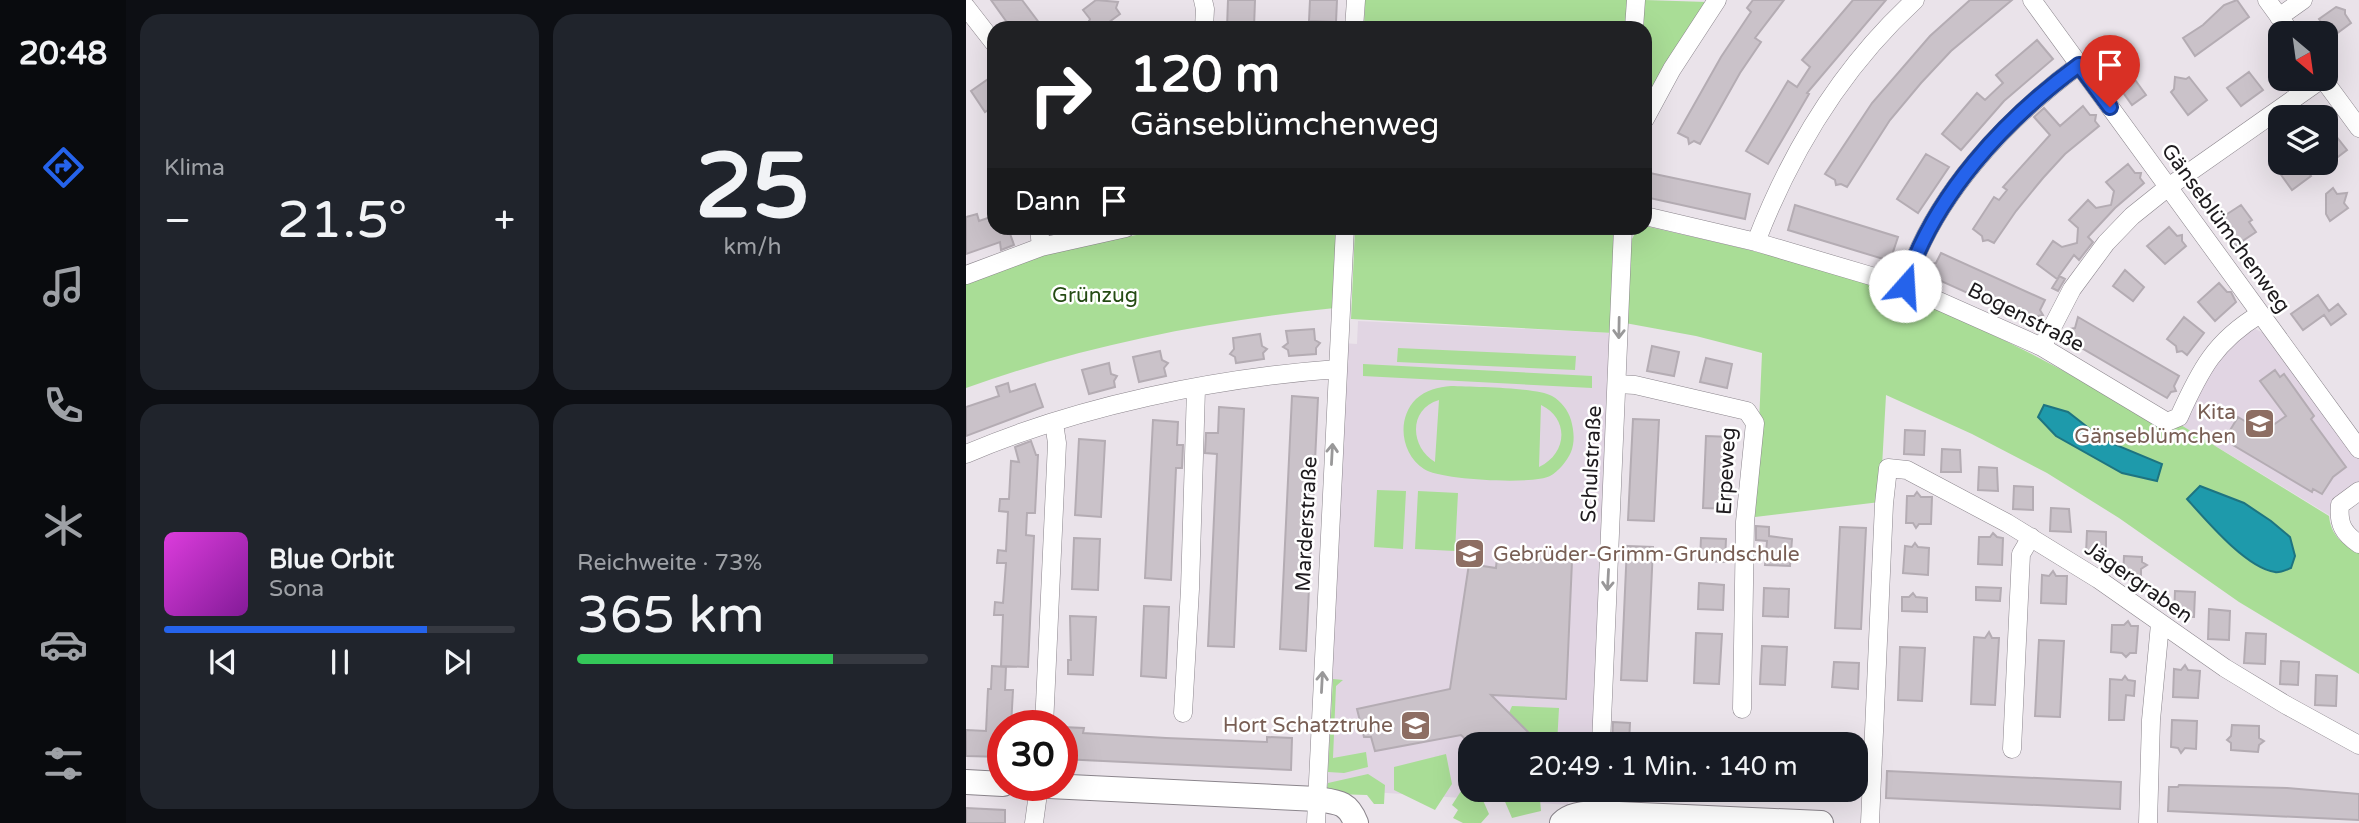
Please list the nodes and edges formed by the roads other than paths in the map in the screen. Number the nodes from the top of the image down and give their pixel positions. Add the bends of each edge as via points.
1 (1203, 0) edge
2 (1356, 0) edge
3 (1636, 0) edge
4 (1717, 0) edge
5 (1915, 0) edge
6 (2032, 0) edge
7 (2267, 0) edge
8 (2302, 0) edge
9 (966, 7) edge
10 (2279, 17) junction
11 (1204, 21) edge
12 (1354, 21) edge
13 (1634, 21) edge
14 (2282, 21) edge
15 (987, 34) edge
16 (2079, 65) junction
17 (2306, 91) edge
18 (2332, 91) edge
19 (1652, 106) edge
20 (2359, 128) edge
21 (2167, 188) junction
22 (1652, 218) edge
23 (1040, 235) edge
24 (1095, 235) edge
25 (1345, 235) edge
26 (1623, 235) edge
27 (1756, 242) junction
28 (1041, 247) junction
29 (966, 275) edge
30 (1905, 286) junction
31 (2260, 314) junction
32 (2042, 347) junction
33 (1337, 369) junction
34 (1617, 384) junction
35 (1196, 389) junction
36 (1054, 423) junction
37 (2359, 449) edge
38 (966, 454) edge
39 (2359, 491) edge
40 (2031, 537) junction
41 (2359, 544) edge
42 (2160, 624) junction
43 (1742, 709) dead end
44 (1045, 710) edge
45 (1183, 713) dead end
46 (1602, 732) edge
47 (2359, 745) edge
48 (2011, 749) dead end
49 (966, 782) edge
50 (987, 783) edge
51 (1078, 789) edge
52 (1037, 801) edge
53 (1597, 809) edge
54 (1317, 811) edge
55 (1034, 823) edge
56 (1356, 823) edge
57 (1562, 823) edge
58 (1821, 823) edge
59 (1870, 823) edge
60 (2148, 823) edge

1 - 11 street
2 - 12 street
3 - 13 street
4 - 19 street
5 - 27 street via 1842,80 1784,175
6 - 16 street, Gänseblümchenweg
7 - 10 street
8 - 10 street
9 - 15 street
10 - 14 street
16 - 21 street, Gänseblümchenweg
16 - 30 street via 2043,91 1993,139 1951,195 1914,258
17 - 21 street
18 - 20 street
21 - 31 street, Gänseblümchenweg
21 - 32 street via 2106,243 2072,289
22 - 27 street, Bogenstraße
23 - 28 street
24 - 28 street
25 - 33 street, Marderstraße
26 -> 34 street, Schulstraße
27 - 30 street, Bogenstraße
28 - 29 street
30 - 32 street, Bogenstraße
31 - 32 street, Bogenstraße via 2221,343 2179,417 2167,422
31 - 37 street, Gänseblümchenweg
33 - 35 street via 1274,374
54 -> 33 street, Marderstraße
34 - 43 street, Erpeweg via 1747,411 1755,423 1745,522
34 -> 46 street, Schulstraße
35 - 36 street via 1132,400
35 - 45 street
36 - 38 street
36 - 44 street via 1057,443
39 - 41 street via 2340,505 2339,522
40 - 42 street, Jägergraben
40 - 48 street via 2021,554
40 - 59 street, Jägergraben via 1907,470 1888,468
42 - 47 street, Jägergraben via 2225,668
42 - 60 street
49 - 50 street
51 - 54 street
52 - 55 street
53 - 57 street
53 - 58 street
54 - 56 street via 1337,802 1351,810

